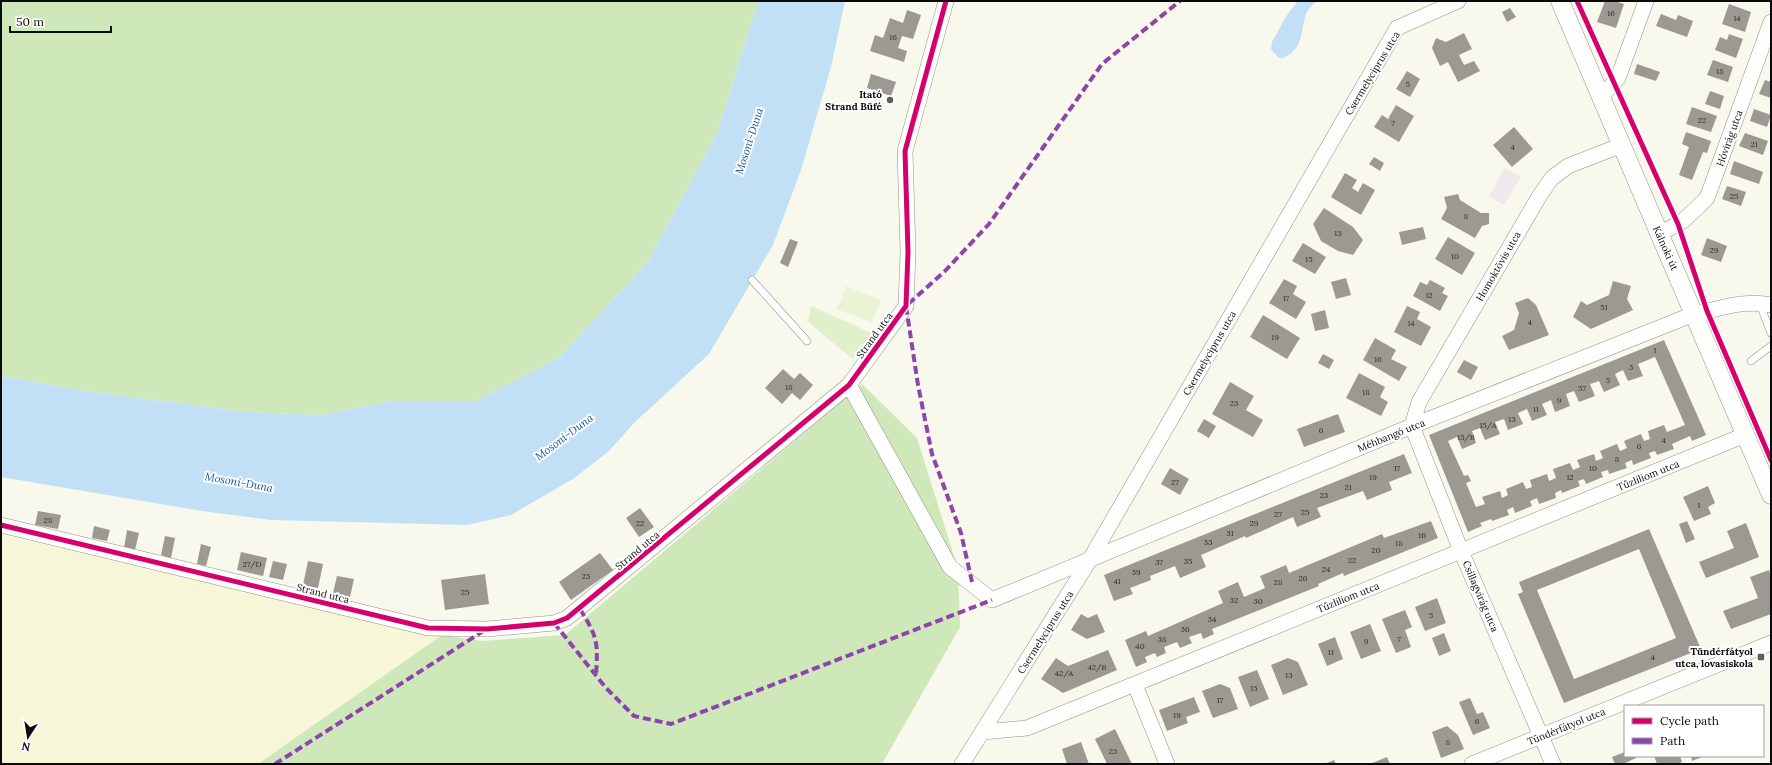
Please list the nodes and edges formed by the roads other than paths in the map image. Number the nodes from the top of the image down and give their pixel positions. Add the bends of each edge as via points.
1 (946, 1) edge
2 (1458, 1) edge
3 (1560, 1) edge
4 (1646, 1) edge
5 (1771, 22) edge
6 (1602, 96) junction
7 (1622, 145) junction
8 (1659, 234) junction
9 (752, 280) dead end
10 (1765, 304) edge
11 (1694, 314) junction
12 (1771, 333) edge
13 (807, 341) dead end
14 (1771, 346) edge
15 (1751, 361) dead end
16 (849, 385) junction
17 (1412, 426) junction
18 (1745, 435) junction
19 (1771, 495) edge
20 (1, 525) edge
21 (1461, 550) junction
22 (1089, 561) junction
23 (1771, 643) edge
24 (1135, 685) junction
25 (983, 732) junction
26 (1541, 735) junction
27 (962, 764) edge
28 (1167, 764) edge
29 (1472, 764) edge
30 (1553, 764) edge

1 - 16 street, Strand utca via 905,151 908,252 906,306
2 - 22 street, Csermelyciprus utca via 1397,28
3 - 6 street, Kálnoki út
4 - 6 street via 1618,78
5 - 8 street, Hóvirág utca via 1707,198 1683,222
6 - 7 street, Kálnoki út
7 - 8 street, Kálnoki út
7 - 17 street, Homoktövis utca via 1568,166 1552,178 1536,201 1419,402
8 - 11 street, Kálnoki út
9 - 13 lane
10 - 11 street, Méhbangó utca via 1731,305
10 - 12 lane
11 - 17 street, Méhbangó utca
11 - 18 street, Kálnoki út
14 - 15 lane
16 - 20 street, Strand utca via 580,609 554,623 487,629 428,628
16 - 22 street, Méhbangó utca via 950,567 992,600
17 - 21 street, Csillagvirág utca
17 - 22 street, Méhbangó utca
18 - 19 street, Kálnoki út
18 - 21 street, Tűzliliom utca
21 - 24 street, Tűzliliom utca
21 - 26 street, Csillagvirág utca
22 - 25 street, Csermelyciprus utca
23 - 26 street, Tündérfátyol utca
24 - 25 street, Tűzliliom utca via 1027,728
24 - 28 street
25 - 27 street
26 - 29 street, Tündérfátyol utca
26 - 30 street, Csillagvirág utca

